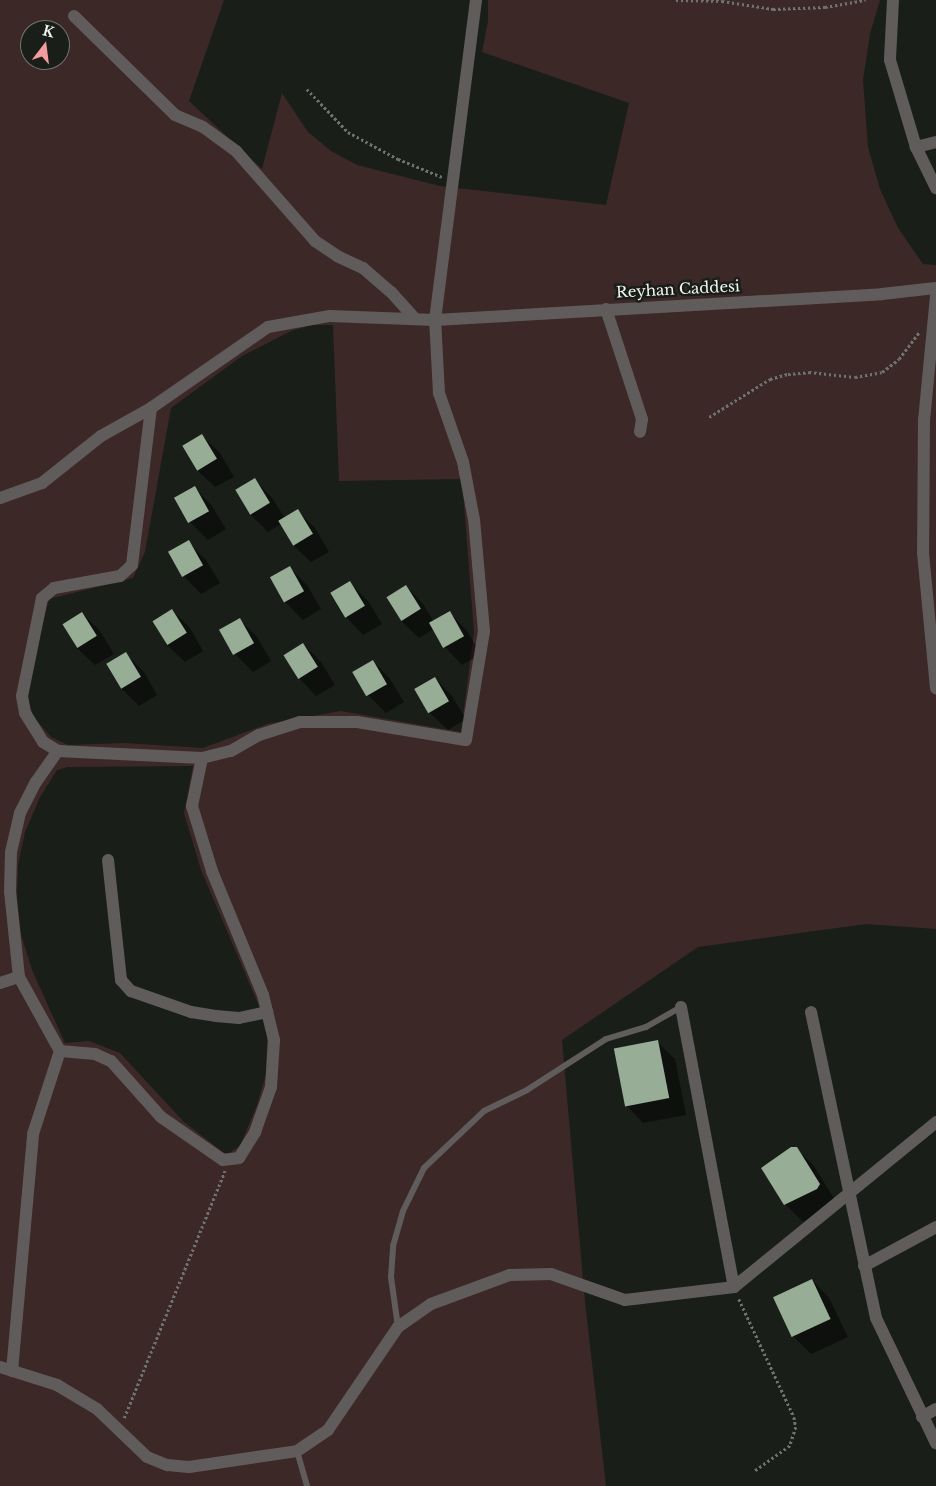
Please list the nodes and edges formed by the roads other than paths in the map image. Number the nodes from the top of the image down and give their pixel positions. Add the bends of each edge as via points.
1 (476, 0) edge
2 (893, 0) edge
3 (74, 16) dead end
4 (936, 142) edge
5 (916, 147) junction
6 (936, 188) edge
7 (936, 288) edge
8 (936, 296) edge
9 (606, 309) junction
10 (424, 320) junction
11 (151, 408) junction
12 (640, 432) dead end
13 (0, 498) edge
14 (936, 688) edge
15 (58, 752) junction
16 (202, 758) junction
17 (108, 860) dead end
18 (19, 977) junction
19 (0, 983) edge
20 (681, 1007) joint
21 (267, 1012) junction
22 (811, 1012) dead end
23 (60, 1051) junction
24 (936, 1122) edge
25 (847, 1192) junction
26 (936, 1227) edge
27 (864, 1266) junction
28 (734, 1287) junction
29 (398, 1326) junction
30 (6, 1369) edge
31 (936, 1410) edge
32 (922, 1417) junction
33 (936, 1443) edge
34 (297, 1451) junction
35 (307, 1486) edge

1 - 10 street via 450,180
2 - 5 street via 890,60
3 - 10 street via 175,115 202,126 236,151 315,241 363,268
4 - 5 street
5 - 6 street
7 - 9 street, Reyhan Caddesi via 882,294
8 - 14 street via 924,420 922,553
9 - 10 street, Reyhan Caddesi
9 - 12 street via 642,419
10 - 11 street, Reyhan Caddesi via 330,316 268,327
10 - 16 street via 439,393 463,462 474,520 484,631 466,740 356,722 300,722 259,735 231,751
11 - 13 street, Reyhan Caddesi via 101,436 42,483
11 - 15 street via 132,565 120,576 54,588 42,598 22,696 32,729
15 - 16 street
15 - 18 street via 36,782 20,813 11,852 10,892
16 - 21 street via 192,806 212,871
17 - 21 street via 121,980 131,991 191,1012 216,1016 238,1018
18 - 19 street
18 - 23 street
20 - 28 street
20 - 29 lane via 646,1027 606,1038 527,1090 484,1111 424,1168 403,1211 393,1246 391,1277
21 - 23 street via 274,1040 271,1088 248,1145 238,1158 229,1161 161,1117 111,1061 94,1054
22 - 25 street
23 - 30 street via 33,1134
24 - 25 street
25 - 27 street
25 - 28 street
26 - 27 street
27 - 32 street via 876,1318
28 - 29 street via 625,1300 551,1274 510,1275 432,1304
29 - 34 street via 328,1430
30 - 34 street via 57,1385 97,1409 147,1456 167,1465 188,1467
31 - 32 street
32 - 33 street
34 - 35 lane

